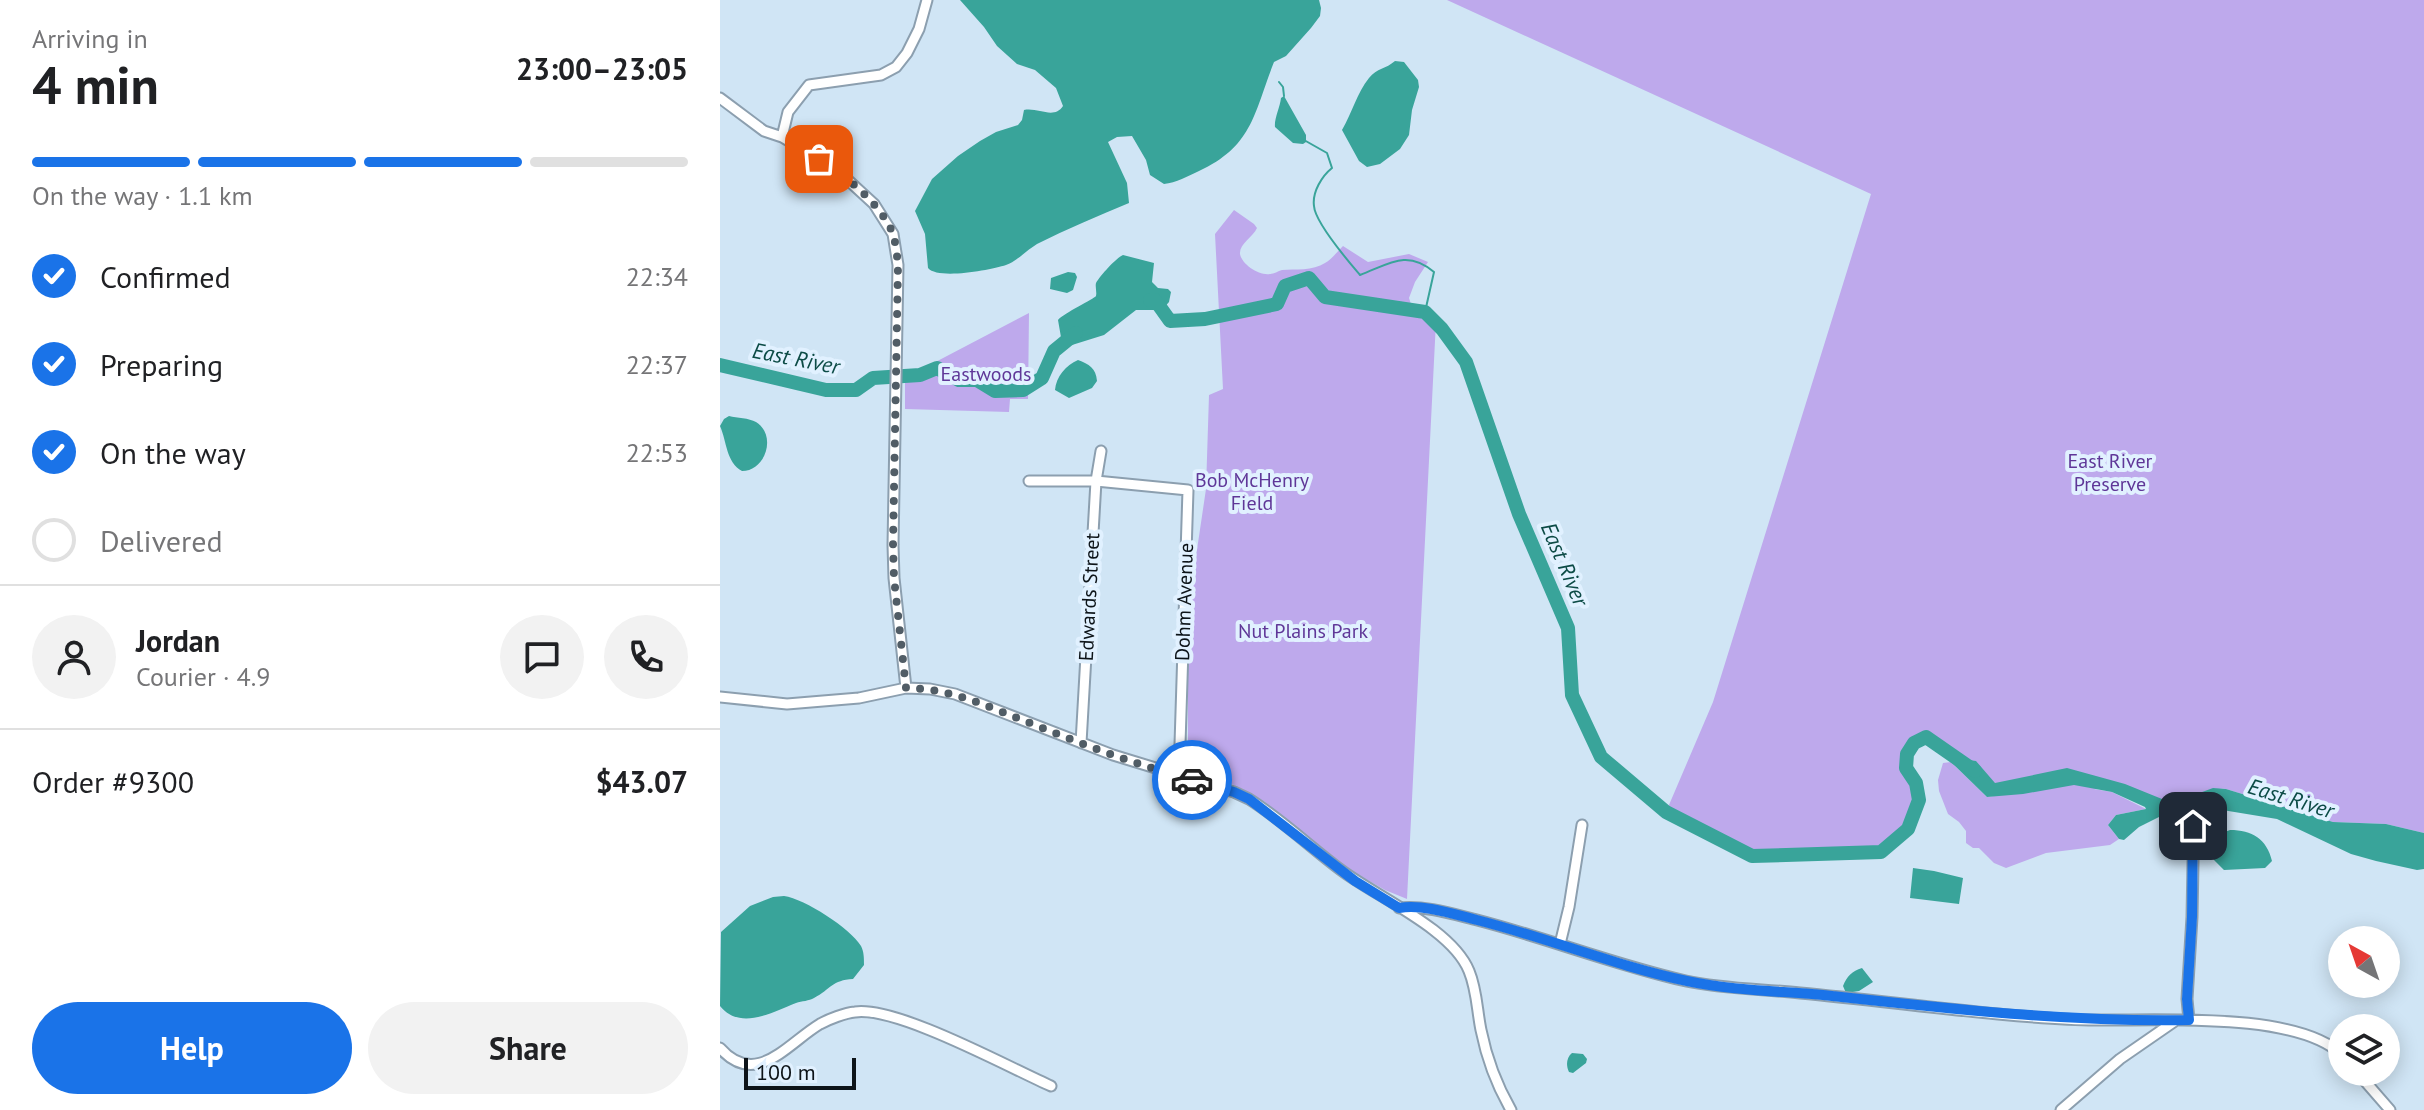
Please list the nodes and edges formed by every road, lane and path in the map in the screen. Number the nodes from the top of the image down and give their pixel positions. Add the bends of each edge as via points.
1 (927, 0) edge
2 (720, 98) edge
3 (782, 137) junction
4 (1101, 451) dead end
5 (1029, 481) dead end
6 (1096, 481) junction
7 (906, 688) junction
8 (720, 697) edge
9 (1081, 743) junction
10 (1179, 776) junction
11 (2194, 808) dead end
12 (1582, 825) dead end
13 (1399, 908) junction
14 (1560, 944) junction
15 (2189, 1020) junction
16 (2176, 1021) junction
17 (2328, 1045) edge
18 (720, 1048) edge
19 (1051, 1086) dead end
20 (2369, 1086) edge
21 (1511, 1110) edge
22 (2061, 1110) edge
23 (2390, 1110) edge

1 - 3 street via 919,29 896,67 881,75 809,85 788,112
2 - 3 street via 764,131
3 - 7 street via 837,170 874,204 893,234 898,265 893,559
4 - 6 street, Edwards Street
5 - 6 street, Dohm Avenue
6 - 9 street, Edwards Street
6 - 10 street, Dohm Avenue via 1188,490
7 - 8 street via 787,704
7 - 9 street via 955,694
9 - 10 street
10 - 13 street via 1249,799 1355,881
11 - 15 street
12 - 14 street
13 - 14 street via 1466,917
13 - 21 street via 1444,939 1468,969 1488,1064
14 - 16 street via 1718,986 1999,1014
15 - 16 street
15 - 17 street via 2301,1034
16 - 22 street via 2120,1059
18 - 19 street via 744,1064 762,1064 822,1023 870,1012 919,1025
20 - 23 street

